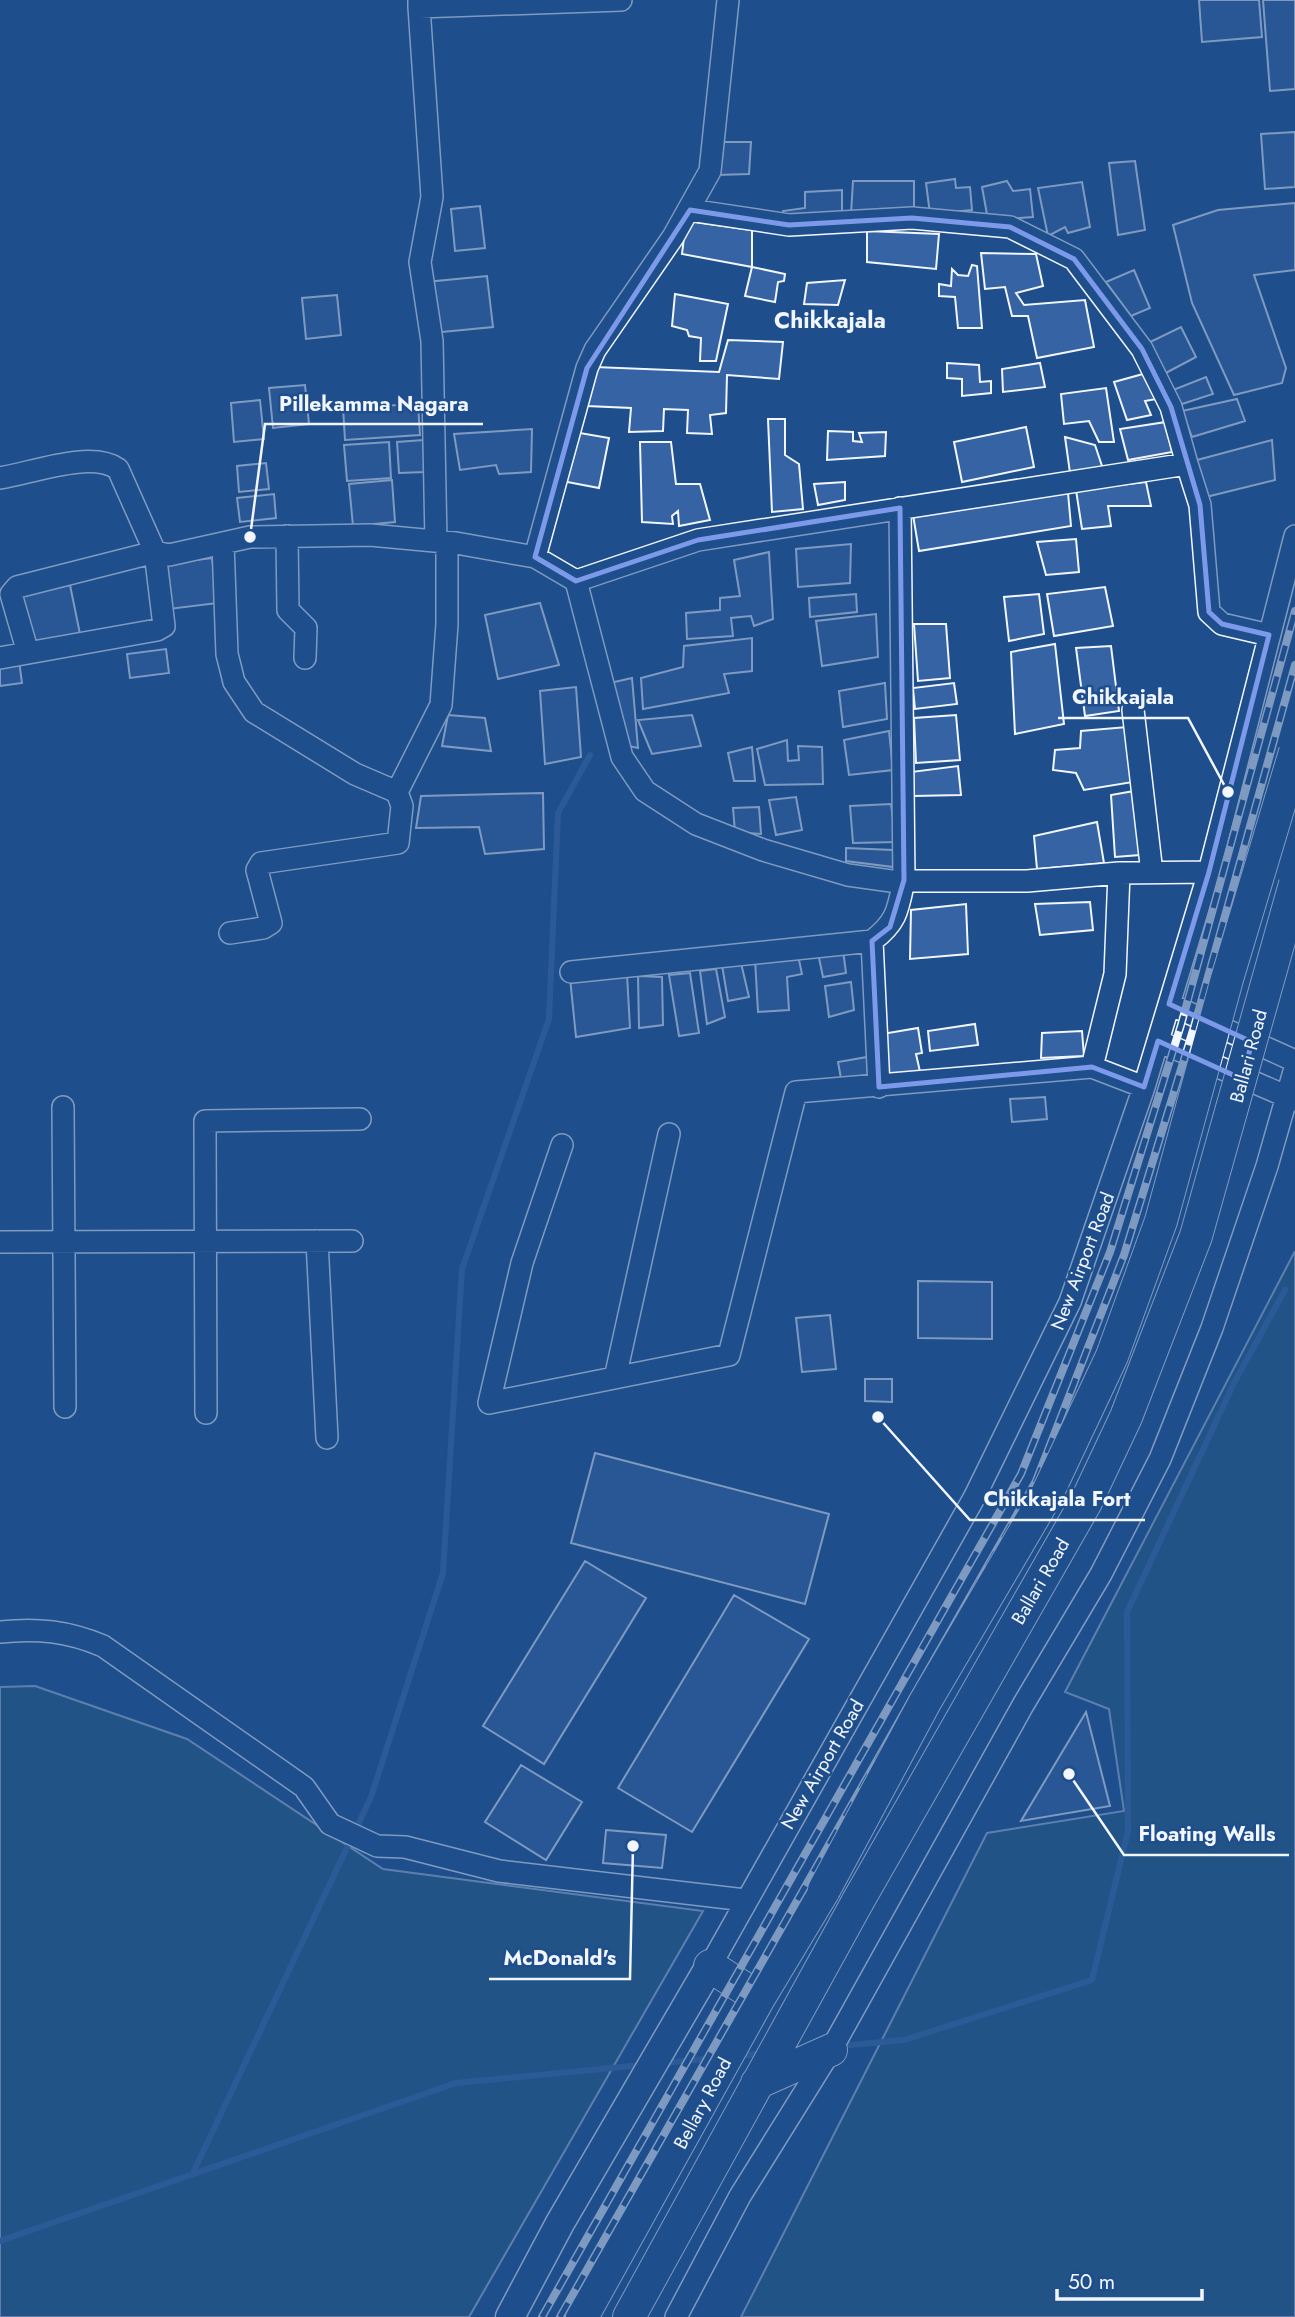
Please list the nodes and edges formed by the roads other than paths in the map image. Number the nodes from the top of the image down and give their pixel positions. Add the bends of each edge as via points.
1 (612, 0) edge
2 (621, 0) edge
3 (728, 0) edge
4 (515, 2) edge
5 (419, 3) edge
6 (690, 210) junction
7 (1187, 464) junction
8 (0, 478) edge
9 (900, 508) junction
10 (287, 536) junction
11 (1295, 537) edge
12 (442, 542) junction
13 (223, 543) junction
14 (155, 552) junction
15 (535, 557) junction
16 (576, 580) junction
17 (1269, 635) junction
18 (27, 653) junction
19 (0, 658) edge
20 (305, 658) dead end
21 (1133, 710) dead end
22 (1295, 752) edge
23 (397, 792) junction
24 (1209, 872) junction
25 (1119, 873) junction
26 (1152, 873) junction
27 (904, 880) junction
28 (1295, 884) edge
29 (230, 933) dead end
30 (872, 941) junction
31 (571, 972) dead end
32 (1169, 1004) junction
33 (1158, 1041) junction
34 (1295, 1061) edge
35 (1092, 1067) junction
36 (1295, 1068) edge
37 (879, 1087) junction
38 (1144, 1087) junction
39 (1290, 1099) edge
40 (63, 1107) dead end
41 (360, 1119) dead end
42 (669, 1134) dead end
43 (562, 1145) dead end
44 (205, 1241) junction
45 (317, 1241) junction
46 (352, 1241) dead end
47 (0, 1242) edge
48 (63, 1242) junction
49 (615, 1378) junction
50 (65, 1407) dead end
51 (206, 1413) dead end
52 (327, 1438) dead end
53 (0, 1632) edge
54 (824, 1890) joint
55 (745, 1900) junction
56 (710, 1966) junction
57 (759, 1998) junction
58 (833, 2046) junction
59 (769, 2063) junction
60 (510, 2317) edge
61 (582, 2317) edge
62 (629, 2317) edge
63 (676, 2317) edge

1 - 2 street
1 - 4 street
3 - 6 street via 710,171
4 - 5 street
5 - 12 street via 432,197 420,262 432,341
6 - 7 street via 789,225 912,218 1010,227 1074,259 1142,349 1171,407
6 - 15 street via 595,350
7 - 9 street
7 - 17 street via 1200,505 1209,612 1222,624
8 - 14 street via 85,461 108,462 118,469
9 - 16 street via 698,540
9 - 27 street
10 - 12 street via 370,535
10 - 13 street
10 - 20 street via 288,610 306,628
11 - 17 street, New Airport Road
12 - 15 street
12 - 23 street via 447,624 440,705
13 - 14 street via 169,555
13 - 23 street via 227,654 234,682 254,712 355,774
14 - 18 street via 17,587 11,594
14 - 18 street via 164,626
15 - 16 street
16 - 27 street via 622,757 646,791 696,824 763,849 848,875
17 - 24 street, New Airport Road
18 - 19 street
21 - 26 street
22 - 54 highway, Ballari Road, bridge via 1161,1221 1112,1356 1047,1494 925,1702
23 - 29 street via 402,806 398,843 261,863 257,870 271,923
24 - 26 street
24 - 32 street, New Airport Road
25 - 26 street
25 - 27 street via 1027,881
25 - 35 street via 1115,974
27 - 30 street via 890,927
28 - 59 highway, Ballari Road, bridge via 1196,1236 1126,1417 1086,1502
30 - 31 street
30 - 37 street
32 - 33 street, New Airport Road
32 - 34 street
33 - 38 street, New Airport Road
33 - 39 street
35 - 37 street
35 - 38 street
36 - 39 street
37 - 49 street via 796,1092 729,1355
38 - 55 street, New Airport Road via 1070,1302 974,1498
39 - 58 street via 1212,1328 1160,1459 1101,1574
40 - 48 street
41 - 44 street via 205,1121
42 - 49 street
43 - 49 street via 522,1263 489,1403
44 - 45 street
44 - 48 street
44 - 51 street
45 - 46 street
45 - 52 street
47 - 48 street
48 - 50 street
53 - 55 street via 37,1628 103,1646 304,1787 330,1824 377,1846 405,1847 499,1871
54 - 57 highway, Bellary Road
55 - 56 street, New Airport Road
56 - 57 highway
56 - 60 main road
57 - 61 highway, Bellary Road
58 - 59 highway
58 - 63 street via 740,2196
59 - 62 highway, Bellary Road

